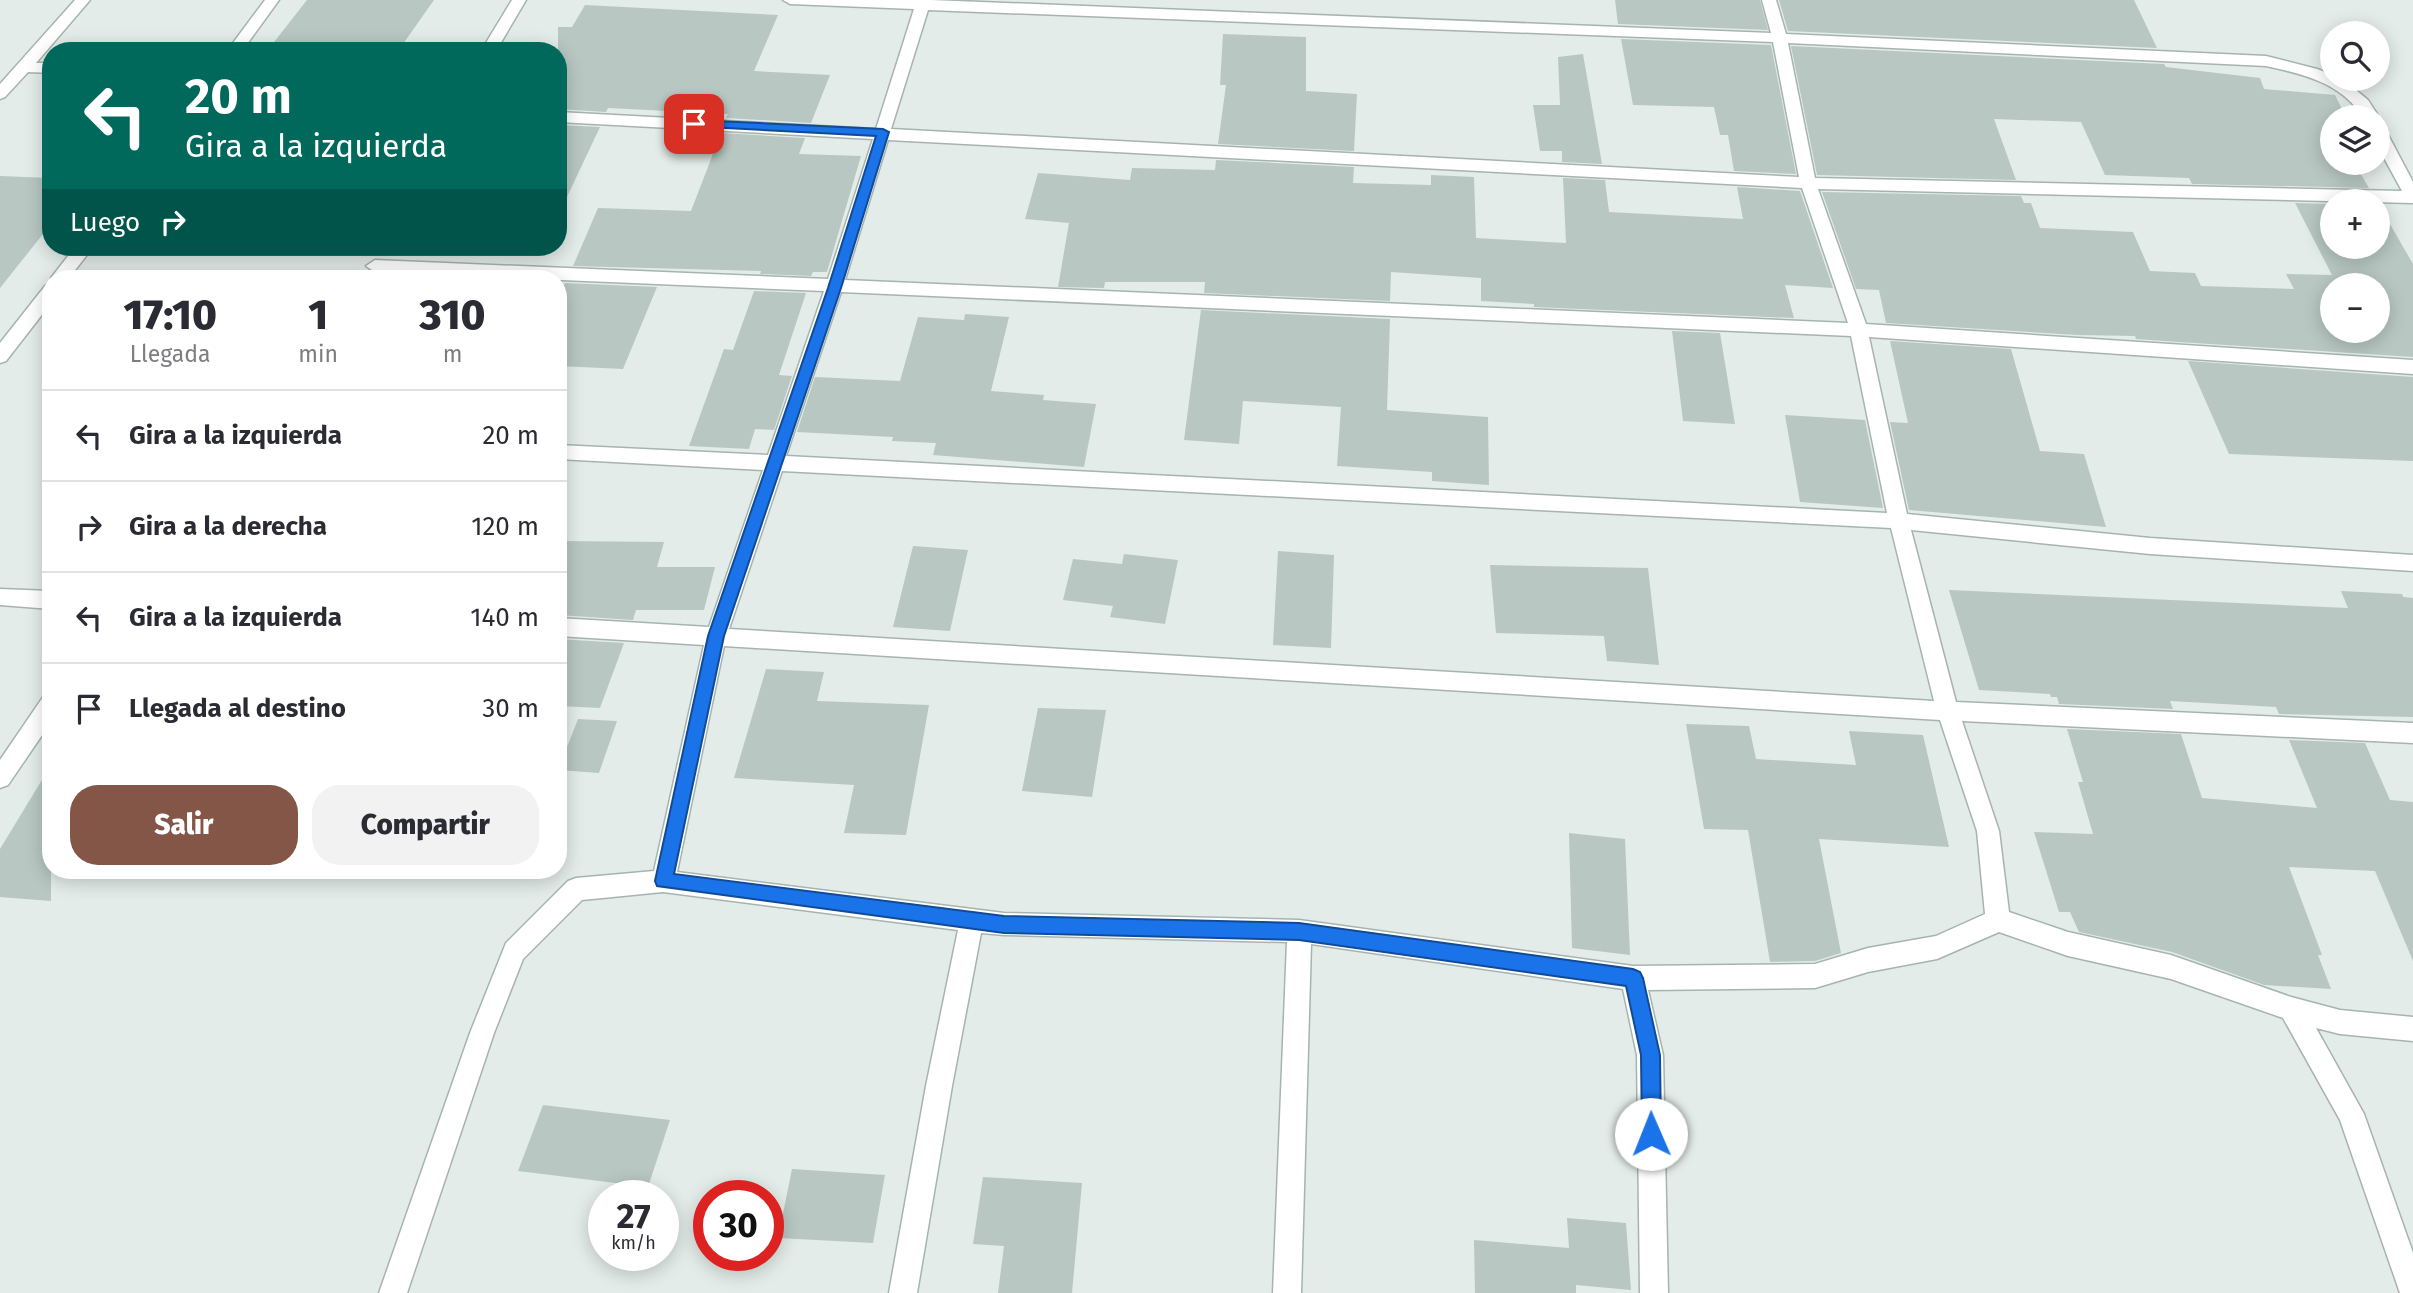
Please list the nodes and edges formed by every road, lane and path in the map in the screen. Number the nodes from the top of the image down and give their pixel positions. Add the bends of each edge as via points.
1 (83, 0) edge
2 (272, 0) edge
3 (519, 0) edge
4 (790, 0) edge
5 (1769, 0) edge
6 (923, 3) edge
7 (1780, 38) junction
8 (46, 42) edge
9 (241, 42) edge
10 (493, 42) edge
11 (42, 47) edge
12 (24, 67) junction
13 (42, 68) edge
14 (0, 94) edge
15 (2365, 105) edge
16 (567, 117) edge
17 (883, 132) junction
18 (2390, 154) edge
19 (1808, 183) junction
20 (2413, 197) edge
21 (77, 256) edge
22 (66, 270) edge
23 (567, 279) edge
24 (834, 288) junction
25 (42, 302) edge
26 (1859, 330) junction
27 (0, 356) edge
28 (2413, 367) edge
29 (567, 452) edge
30 (773, 463) junction
31 (1899, 521) junction
32 (2413, 563) edge
33 (0, 597) edge
34 (42, 599) edge
35 (567, 628) edge
36 (716, 636) junction
37 (1948, 711) junction
38 (42, 717) edge
39 (2413, 733) edge
40 (0, 778) edge
41 (663, 881) junction
42 (972, 920) junction
43 (1998, 920) junction
44 (1299, 931) junction
45 (1633, 978) junction
46 (2291, 1009) junction
47 (2413, 1029) edge
48 (2413, 1292) edge
49 (393, 1293) edge
50 (903, 1293) edge
51 (1287, 1293) edge
52 (1654, 1293) edge

1 - 8 street
2 - 9 street
3 - 10 street
4 - 6 street
5 - 7 street
6 - 7 street
6 - 17 street
7 - 15 street via 2266,61 2310,70 2343,85
7 - 19 street
11 - 12 street
12 - 13 street
12 - 14 street
16 - 17 street
17 - 19 street
17 - 24 street
18 - 20 street
19 - 20 street
19 - 26 street
21 - 22 street
23 - 24 street
24 - 26 street
24 - 30 street
25 - 27 street
26 - 28 street
26 - 31 street
29 - 30 street
30 - 31 street
30 - 36 street
31 - 32 street via 2150,546
31 - 37 street
33 - 34 street
35 - 36 street
36 - 37 street
36 - 41 street
37 - 39 street
37 - 43 street via 1987,831
38 - 40 street
41 - 42 street
41 - 49 street via 576,889 514,951
42 - 44 street
42 - 50 street
43 - 45 street via 1937,947 1815,976
43 - 46 street via 2068,944 2171,967
44 - 45 street
44 - 51 street
45 - 52 street via 1650,1055
46 - 47 street via 2340,1022
46 - 48 street via 2351,1114

